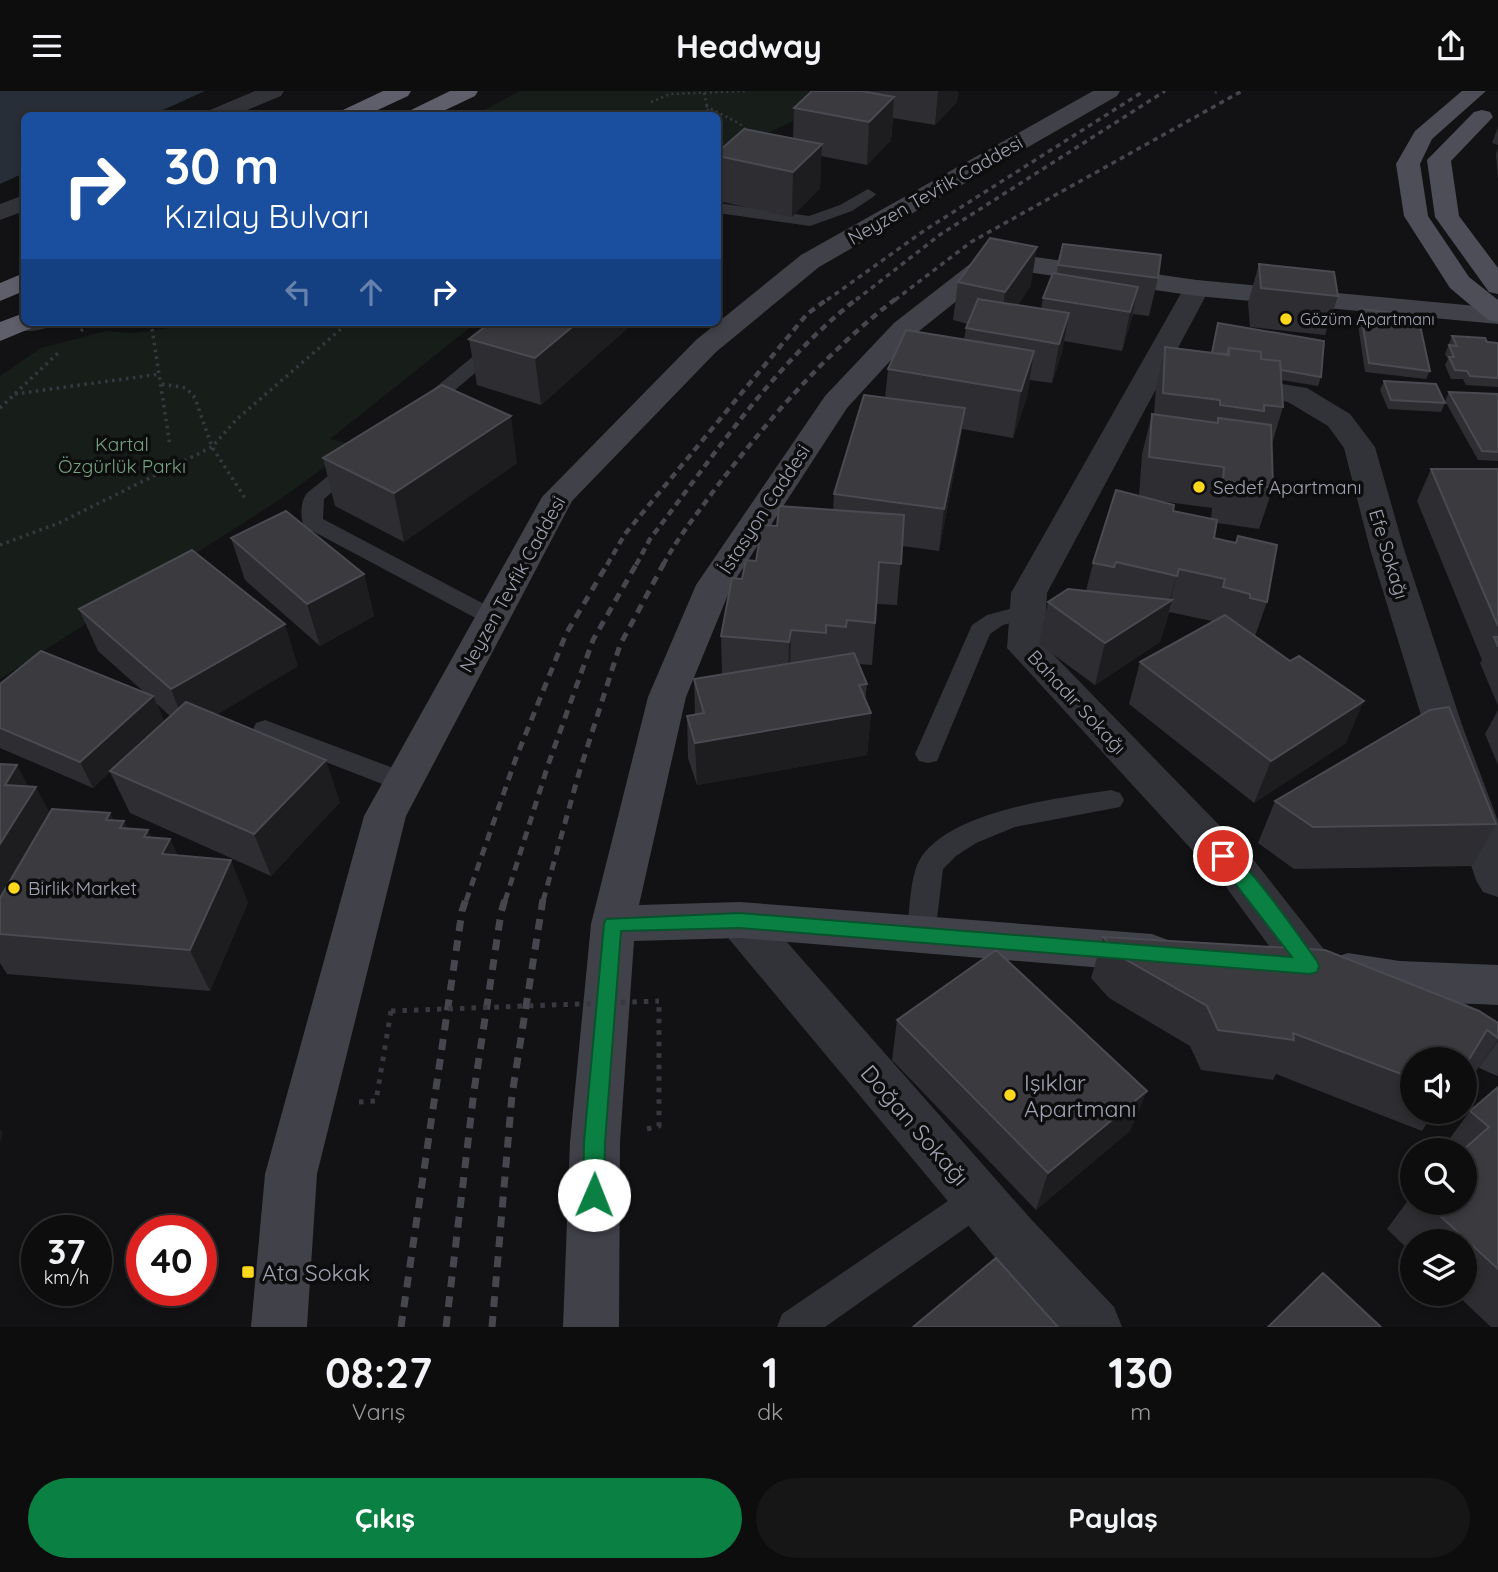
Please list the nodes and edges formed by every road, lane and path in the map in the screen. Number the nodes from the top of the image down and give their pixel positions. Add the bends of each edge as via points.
1 (273, 91) edge
2 (400, 91) edge
3 (467, 91) edge
4 (663, 91) edge
5 (746, 91) edge
6 (1109, 91) edge
7 (1475, 91) edge
8 (704, 92) edge
9 (670, 94) junction
10 (1498, 100) edge
11 (651, 102) dead end
12 (706, 106) junction
13 (225, 112) edge
14 (357, 112) edge
15 (429, 112) edge
16 (708, 112) edge
17 (717, 112) edge
18 (721, 114) edge
19 (750, 136) edge
20 (868, 194) dead end
21 (21, 203) edge
22 (721, 208) edge
23 (0, 213) edge
24 (21, 282) edge
25 (1498, 286) edge
26 (1197, 288) junction
27 (0, 293) edge
28 (1498, 315) edge
29 (86, 326) edge
30 (152, 326) edge
31 (344, 326) edge
32 (521, 326) edge
33 (72, 340) dead end
34 (62, 349) dead end
35 (160, 374) junction
36 (1149, 377) junction
37 (162, 384) junction
38 (15, 394) junction
39 (0, 408) edge
40 (410, 418) edge
41 (170, 446) dead end
42 (212, 447) junction
43 (367, 453) edge
44 (247, 501) dead end
45 (0, 545) edge
46 (1028, 611) junction
47 (493, 618) junction
48 (265, 729) dead end
49 (928, 754) dead end
50 (403, 782) junction
51 (1111, 800) dead end
52 (1498, 880) edge
53 (740, 920) junction
54 (613, 924) junction
55 (920, 935) junction
56 (1185, 956) edge
57 (1254, 962) edge
58 (1310, 966) junction
59 (1400, 980) junction
60 (1498, 985) edge
61 (1498, 1055) edge
62 (376, 1101) dead end
63 (659, 1126) dead end
64 (979, 1199) junction
65 (279, 1327) edge
66 (591, 1327) edge
67 (795, 1327) edge
68 (1094, 1327) edge

1 - 13 street
2 - 14 highway
3 - 15 highway
4 - 9 path
5 - 8 path
6 - 47 street, Neyzen Tevfik Caddesi via 810,261 706,345 558,497
7 - 28 main road via 1423,136 1408,164 1416,216 1459,282
8 - 9 path
8 - 12 path
9 - 11 path
10 - 25 main road via 1439,160 1447,217
12 - 16 path
12 - 17 path
18 - 19 path
20 - 22 lane via 810,221
21 - 23 street
24 - 27 highway
26 - 28 street, İstasyon Caddesi
26 - 36 street, Bahadır Sokağı
26 - 54 street, İstasyon Caddesi via 993,259 904,329 836,402 714,585 667,697
29 - 33 path
30 - 35 path
31 - 42 path via 236,420
32 - 40 lane
34 - 38 path
35 - 37 path
35 - 38 path
36 - 46 street, Bahadır Sokağı via 1029,593
36 - 52 street, Efe Sokağı via 1296,394 1339,420 1359,447 1438,712
37 - 41 path
37 - 42 path via 186,388 195,398
38 - 39 path
42 - 44 path
42 - 45 path via 59,523
43 - 47 lane via 314,497 312,522
46 - 49 lane via 995,620 980,630
46 - 58 street, Bahadır Sokağı via 1024,648 1241,875
47 - 50 street, Neyzen Tevfik Caddesi
48 - 50 lane
50 - 65 street, Neyzen Tevfik Caddesi via 385,816 291,1174
51 - 55 lane via 1058,808 964,835 930,865
53 - 54 street
53 - 55 street
53 - 64 street, Doğan Sokağı
54 - 66 street, İstasyon Caddesi via 595,1142
55 - 56 street
57 - 58 street
58 - 59 street
59 - 60 street
59 - 61 street
62 - 63 path, bridge via 391,1011 659,1001
64 - 67 lane
64 - 68 street, Doğan Sokağı

